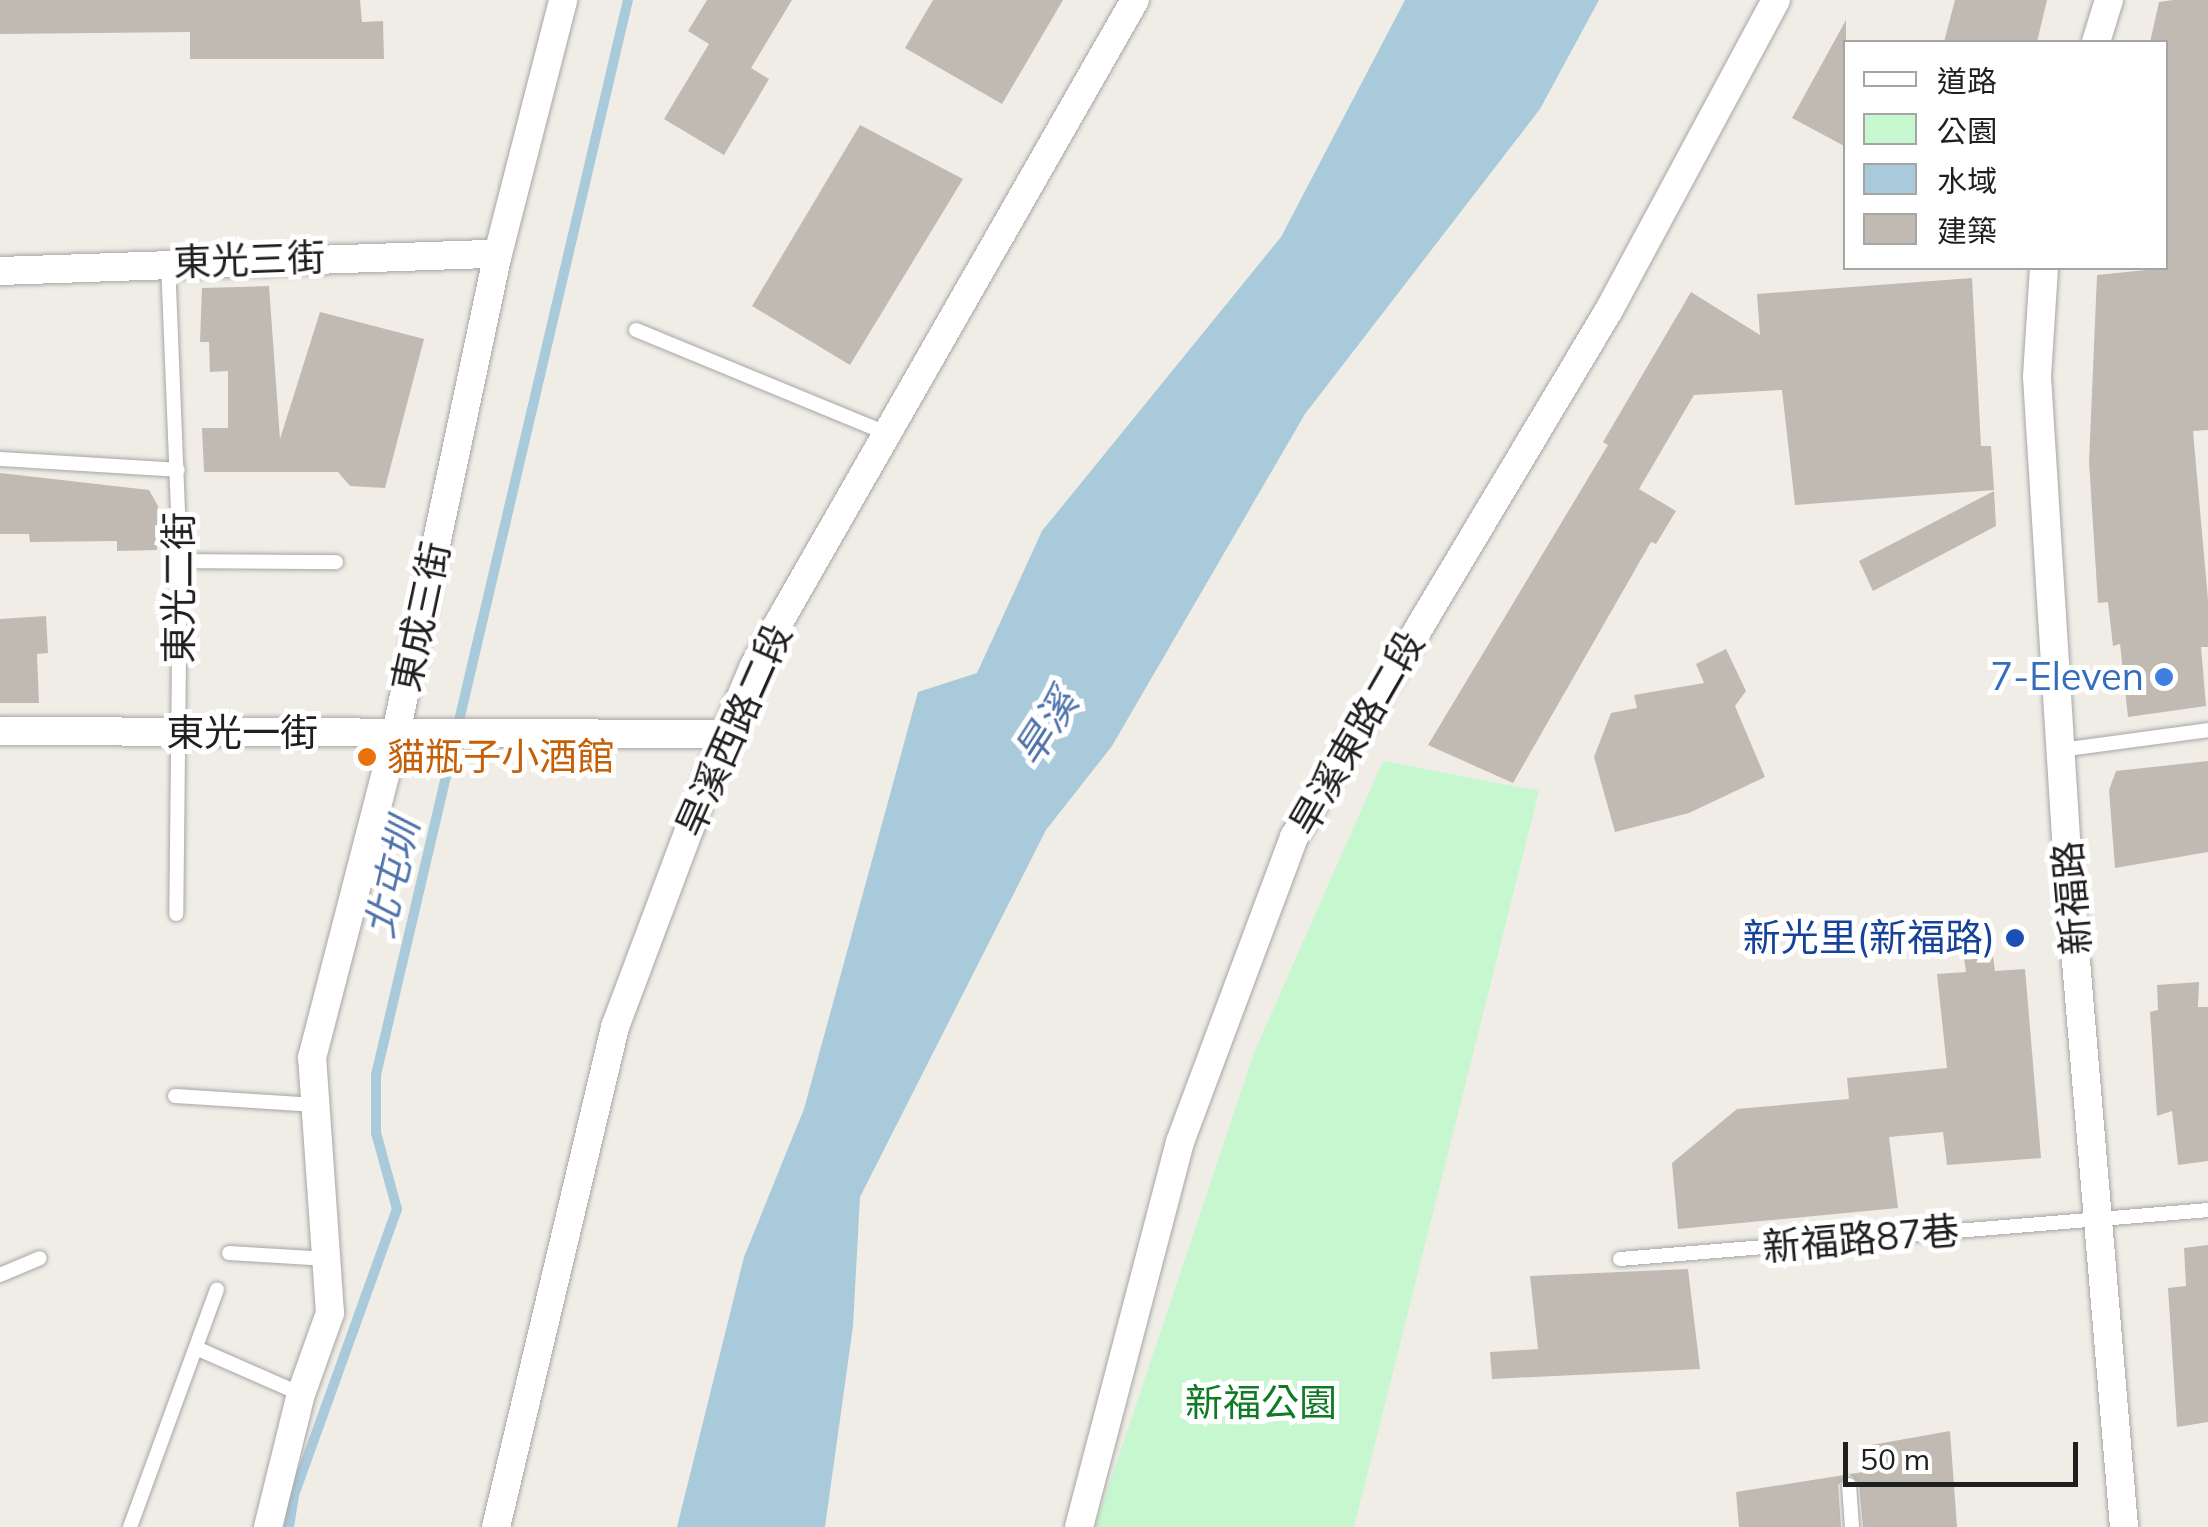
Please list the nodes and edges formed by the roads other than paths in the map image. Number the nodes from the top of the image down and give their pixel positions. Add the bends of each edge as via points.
1 (564, 0) edge
2 (1135, 0) edge
3 (1776, 0) edge
4 (2109, 0) edge
5 (2097, 40) edge
6 (498, 254) junction
7 (168, 262) junction
8 (2044, 270) edge
9 (0, 271) edge
10 (636, 330) dead end
11 (886, 433) junction
12 (0, 459) edge
13 (178, 470) junction
14 (180, 561) junction
15 (336, 562) dead end
16 (2208, 730) edge
17 (0, 731) edge
18 (180, 733) junction
19 (396, 733) junction
20 (725, 734) junction
21 (2060, 750) junction
22 (176, 914) dead end
23 (175, 1096) dead end
24 (313, 1105) junction
25 (2208, 1210) edge
26 (2102, 1219) junction
27 (229, 1253) dead end
28 (40, 1258) dead end
29 (331, 1259) junction
30 (1620, 1259) dead end
31 (0, 1275) edge
32 (217, 1289) dead end
33 (196, 1348) junction
34 (300, 1394) junction
35 (1849, 1485) dead end
36 (130, 1527) edge
37 (268, 1527) edge
38 (496, 1527) edge
39 (1079, 1527) edge
40 (1852, 1527) edge
41 (2124, 1527) edge

1 - 6 street, 東成三街
2 - 11 street, 旱溪西路二段
3 - 39 street, 旱溪東路二段 via 1618,293 1294,837 1180,1142
4 - 5 street
6 - 7 street, 東光三街
6 - 19 street, 東成三街
7 - 9 street, 東光三街
7 - 13 lane, 東光二街
8 - 21 street, 新福路 via 2036,377
10 - 11 lane
11 - 20 street, 旱溪西路二段 via 754,666
12 - 13 lane
13 - 14 lane, 東光二街
14 - 15 lane
14 - 18 lane, 東光二街
16 - 21 lane
17 - 18 street, 東光一街
18 - 19 street, 東光一街
18 - 22 lane, 東光二街
19 - 20 street, 東光一街
19 - 24 street, 東成三街 via 312,1058
20 - 38 street, 旱溪西路二段 via 615,1027
21 - 26 street, 新福路
23 - 24 lane
24 - 29 street, 東成三街
25 - 26 lane, 新福路87巷
26 - 30 lane, 新福路87巷
26 - 41 street, 新福路
27 - 29 lane
28 - 31 lane
29 - 34 street, 東成三街 via 330,1313
32 - 33 lane
33 - 34 lane
33 - 36 lane
34 - 37 street, 東成三街
35 - 40 lane

